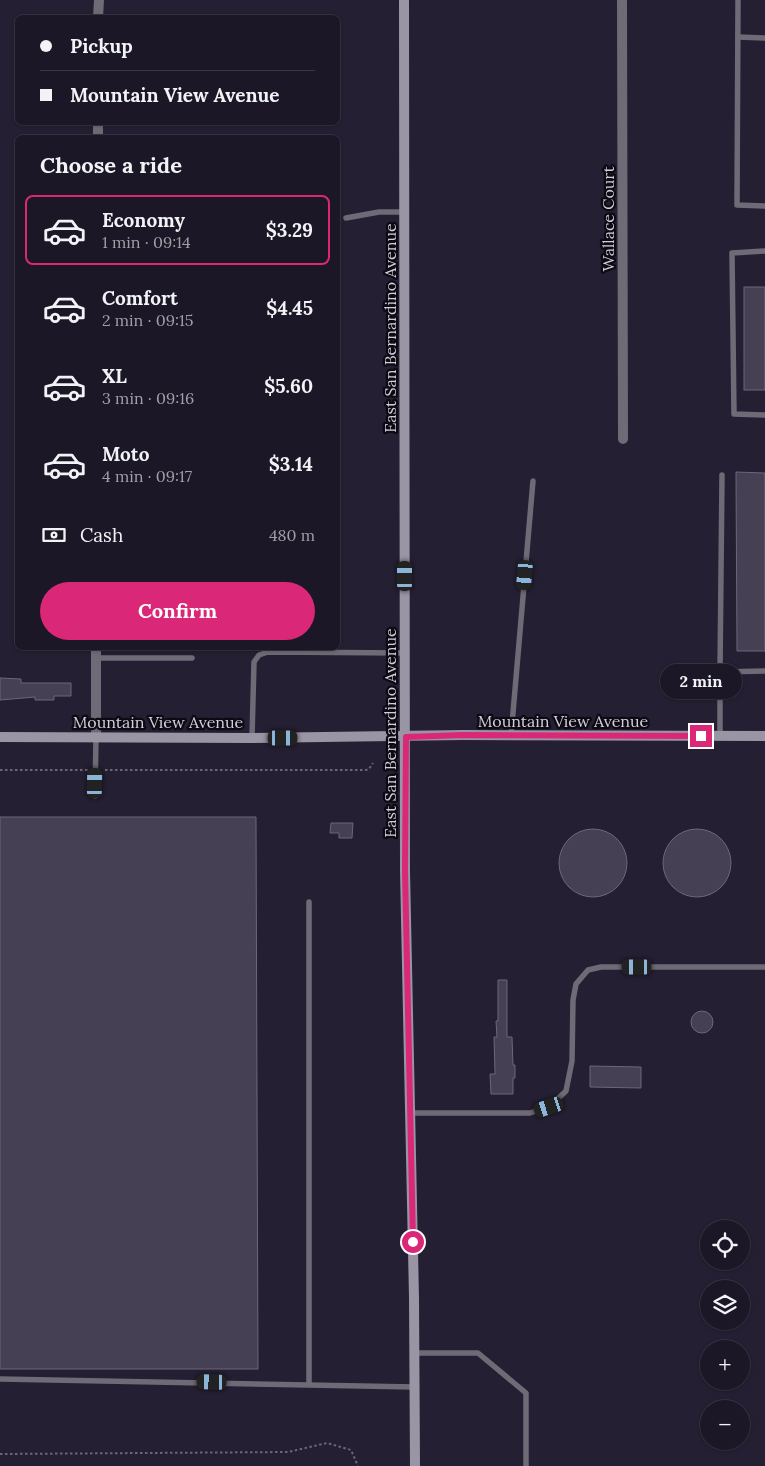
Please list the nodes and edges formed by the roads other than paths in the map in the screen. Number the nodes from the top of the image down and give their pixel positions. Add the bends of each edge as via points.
1 (98, 0) edge
2 (404, 0) edge
3 (622, 0) edge
4 (738, 0) edge
5 (98, 15) edge
6 (738, 37) junction
7 (765, 38) edge
8 (765, 206) edge
9 (404, 212) junction
10 (346, 218) dead end
11 (765, 251) edge
12 (765, 415) edge
13 (623, 439) dead end
14 (722, 475) dead end
15 (533, 481) dead end
16 (96, 653) edge
17 (405, 653) junction
18 (192, 658) dead end
19 (765, 671) edge
20 (720, 672) junction
21 (511, 736) junction
22 (720, 736) junction
23 (765, 736) edge
24 (0, 737) edge
25 (96, 737) junction
26 (406, 737) junction
27 (252, 738) junction
28 (95, 796) dead end
29 (309, 902) dead end
30 (765, 967) edge
31 (410, 1113) junction
32 (414, 1353) junction
33 (0, 1378) edge
34 (309, 1384) junction
35 (415, 1387) junction
36 (415, 1466) edge
37 (526, 1466) edge

1 - 5 street
2 - 9 main road, East San Bernardino Avenue
3 - 13 street, Wallace Court
4 - 6 lane
6 - 7 lane
6 - 8 lane via 736,205
9 - 10 lane via 379,212
9 - 17 main road, East San Bernardino Avenue
11 - 12 lane via 732,253 734,414
14 - 20 lane
15 - 21 lane
16 - 18 lane
16 - 25 street
17 - 26 main road, East San Bernardino Avenue
17 - 27 lane via 268,652 260,655 254,662
19 - 20 lane
20 - 22 lane
21 - 22 main road, Mountain View Avenue
21 - 26 main road, Mountain View Avenue
22 - 23 main road, Mountain View Avenue
24 - 25 main road, Mountain View Avenue
25 - 27 main road, Mountain View Avenue
25 - 28 lane
26 - 27 main road, Mountain View Avenue
26 - 31 main road, East San Bernardino Avenue
29 - 34 lane
30 - 31 lane via 601,967 588,970 576,984 573,1000 572,1062 566,1091 549,1107 530,1113
31 - 32 main road, East San Bernardino Avenue
32 - 35 main road, East San Bernardino Avenue
32 - 37 lane via 478,1354 526,1394
33 - 34 lane
34 - 35 lane
35 - 36 main road, East San Bernardino Avenue

